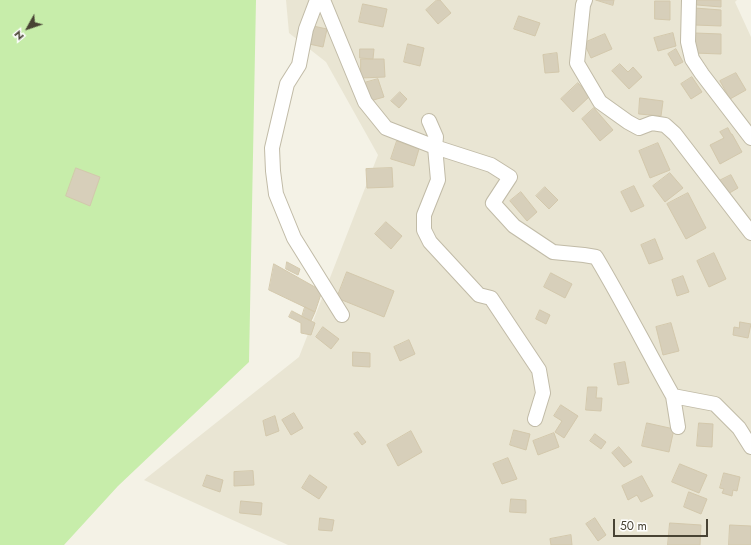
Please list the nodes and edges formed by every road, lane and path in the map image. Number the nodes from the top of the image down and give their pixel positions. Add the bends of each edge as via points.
1 (317, 0) edge
2 (323, 0) edge
3 (585, 0) edge
4 (689, 0) edge
5 (429, 121) dead end
6 (751, 138) edge
7 (435, 147) junction
8 (751, 233) edge
9 (342, 315) dead end
10 (674, 396) junction
11 (535, 419) dead end
12 (678, 427) dead end
13 (751, 447) edge

1 - 9 street via 306,29 299,65 287,84 272,148 273,171 276,194 294,238
2 - 7 street via 365,102 386,128
3 - 8 street via 577,64 600,102 640,128 652,123 665,125 675,134
4 - 6 street via 688,42 692,58
5 - 7 street via 436,137
7 - 10 street via 491,165 510,176 493,203 514,226 527,235 552,252 596,257
7 - 11 street via 438,180 424,215 424,230 430,242 479,295 491,298 539,370 543,393
10 - 12 street
10 - 13 street via 715,404 739,428

